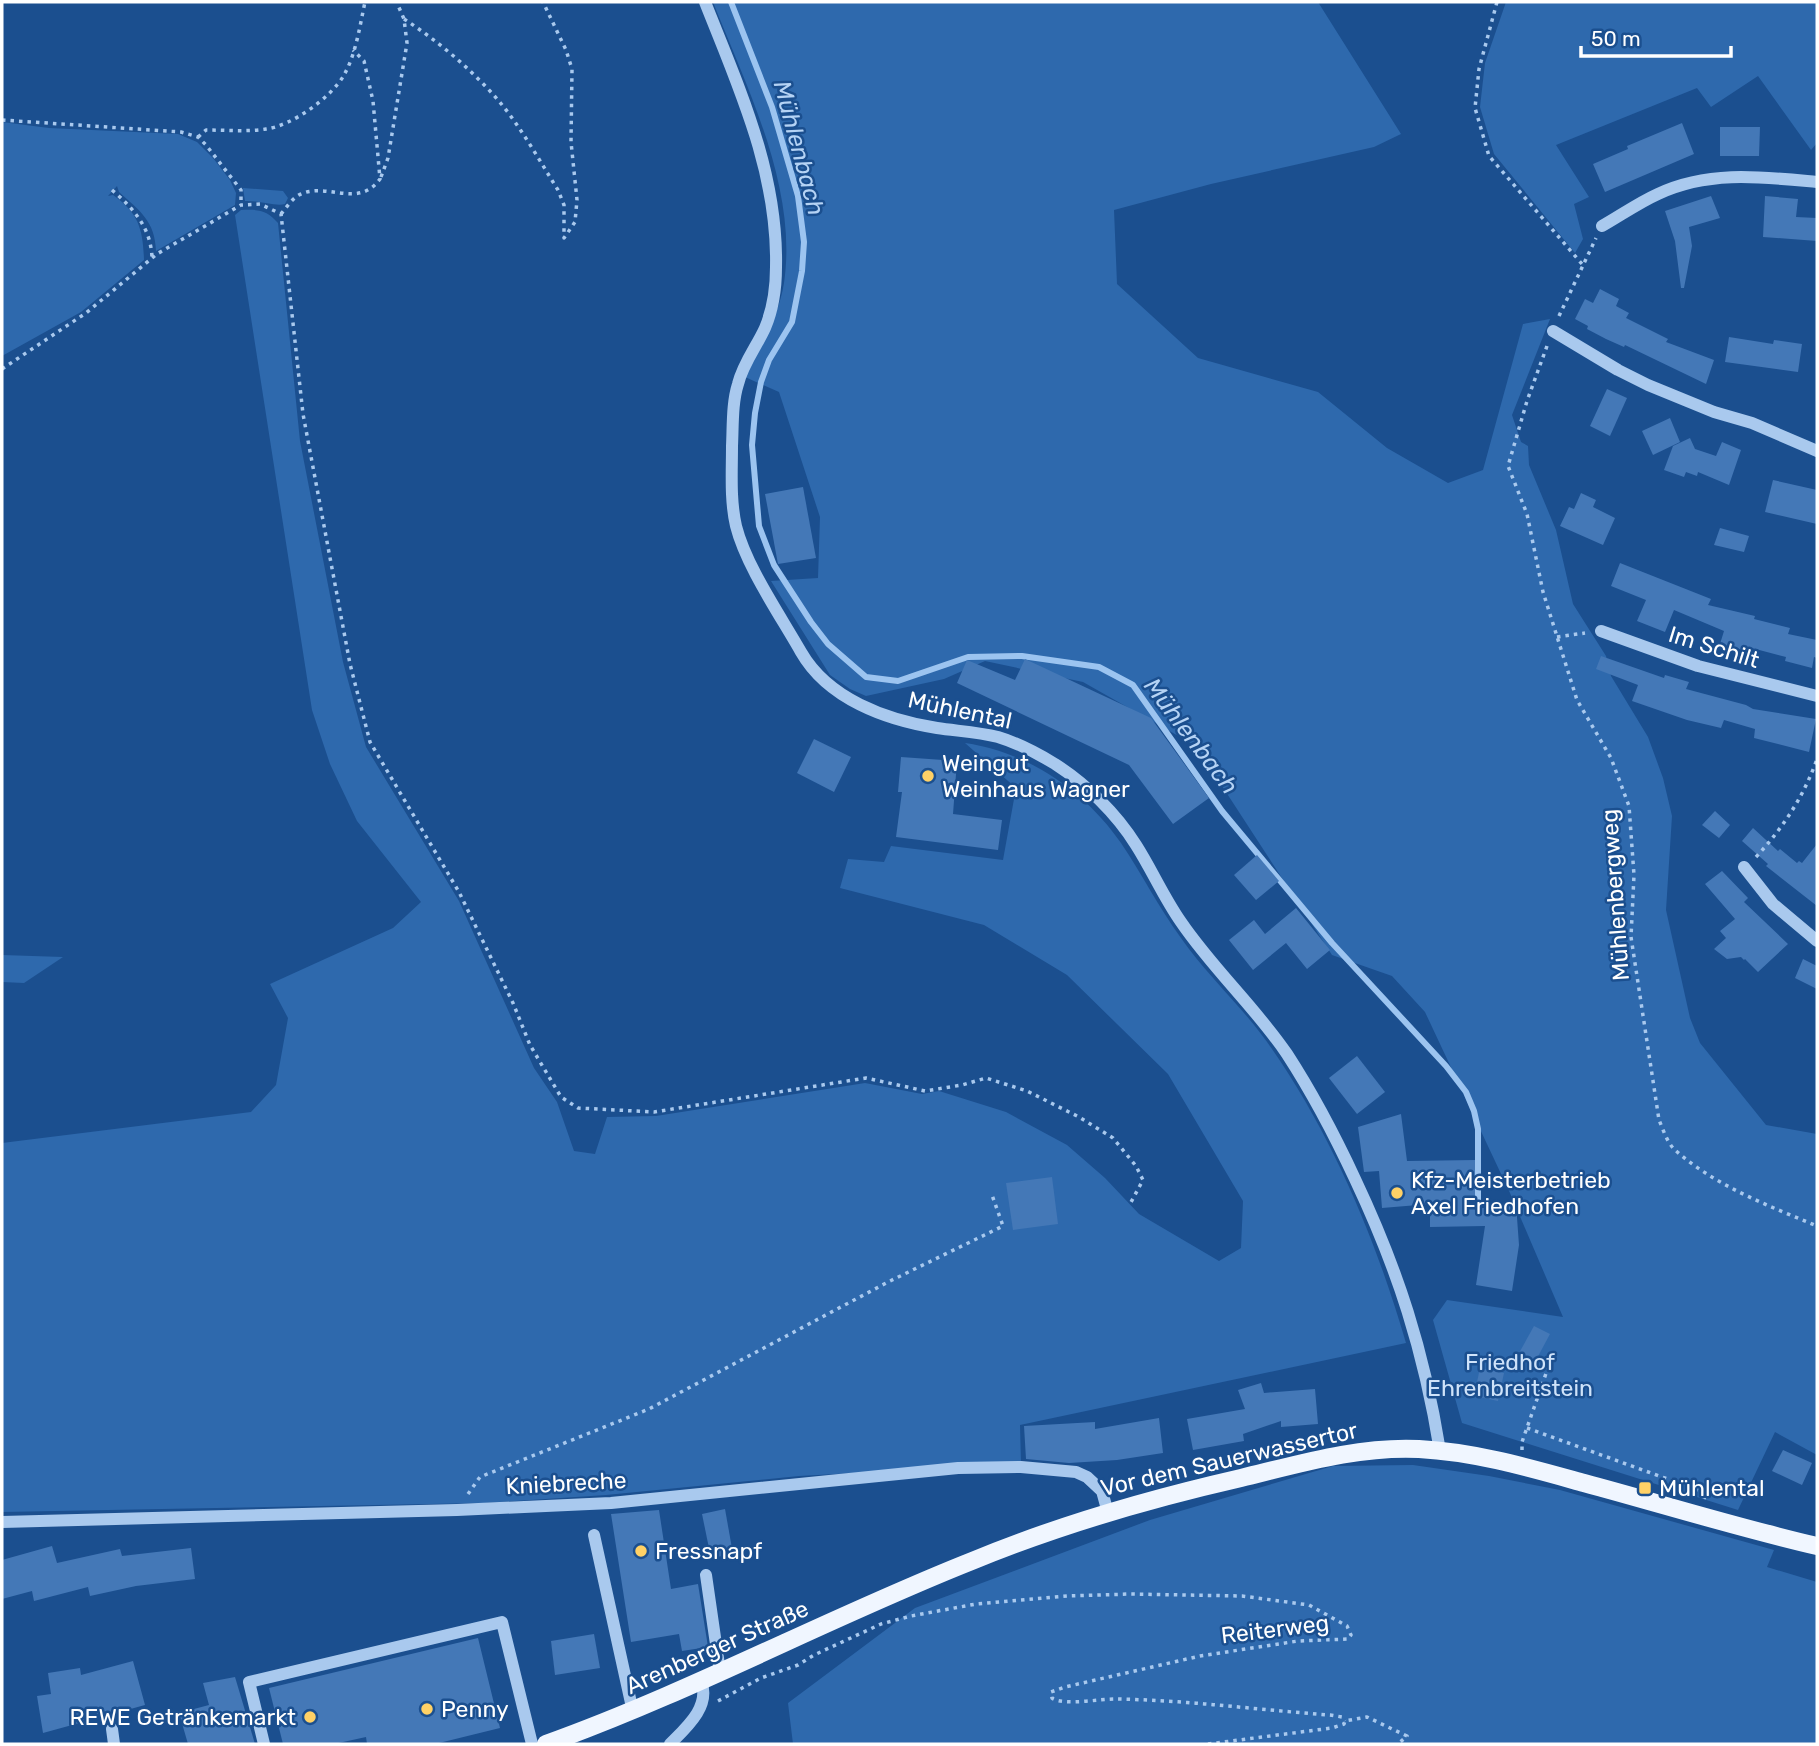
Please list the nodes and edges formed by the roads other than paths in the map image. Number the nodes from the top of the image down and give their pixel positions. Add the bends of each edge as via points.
1 (705, 2) edge
2 (1817, 182) edge
3 (1602, 226) road end
4 (1553, 331) road end
5 (1817, 451) edge
6 (1601, 631) road end
7 (1817, 696) edge
8 (1744, 867) road end
9 (1817, 941) edge
10 (1440, 1451) junction
11 (1108, 1513) junction
12 (2, 1522) edge
13 (594, 1535) dead end
14 (1817, 1546) edge
15 (706, 1576) dead end
16 (906, 1589) joint
17 (720, 1672) junction
18 (701, 1681) junction
19 (633, 1712) junction
20 (112, 1729) dead end
21 (114, 1744) edge
22 (264, 1744) edge
23 (532, 1744) edge
24 (546, 1744) edge
25 (670, 1744) edge

1 - 10 street, Mühlental via 759,146 775,223 773,301 739,379 734,402 734,513 747,555 805,658 828,686 890,716 996,737 1026,748 1072,776 1124,828 1179,920 1287,1055 1346,1160 1400,1286 1429,1390
2 - 3 street via 1743,176 1695,182 1656,195
4 - 5 street via 1648,385
6 - 7 street, Im Schilt via 1698,666
8 - 9 street via 1773,904
10 - 11 main road, Vor dem Sauerwassertor via 1391,1448 1340,1455
10 - 14 main road, Vor dem Sauerwassertor via 1522,1466
11 - 12 street, Kniebreche via 1102,1491 1087,1477 1021,1467 958,1468 611,1503
11 - 16 main road, Vor dem Sauerwassertor via 1035,1536
13 - 19 street
15 - 17 street
16 - 17 main road, Arenberger Straße
17 - 18 main road, Arenberger Straße
18 - 19 main road, Arenberger Straße
18 - 25 street via 705,1693 701,1707
19 - 24 main road, Arenberger Straße
20 - 21 street
22 - 23 street via 249,1682 502,1622

